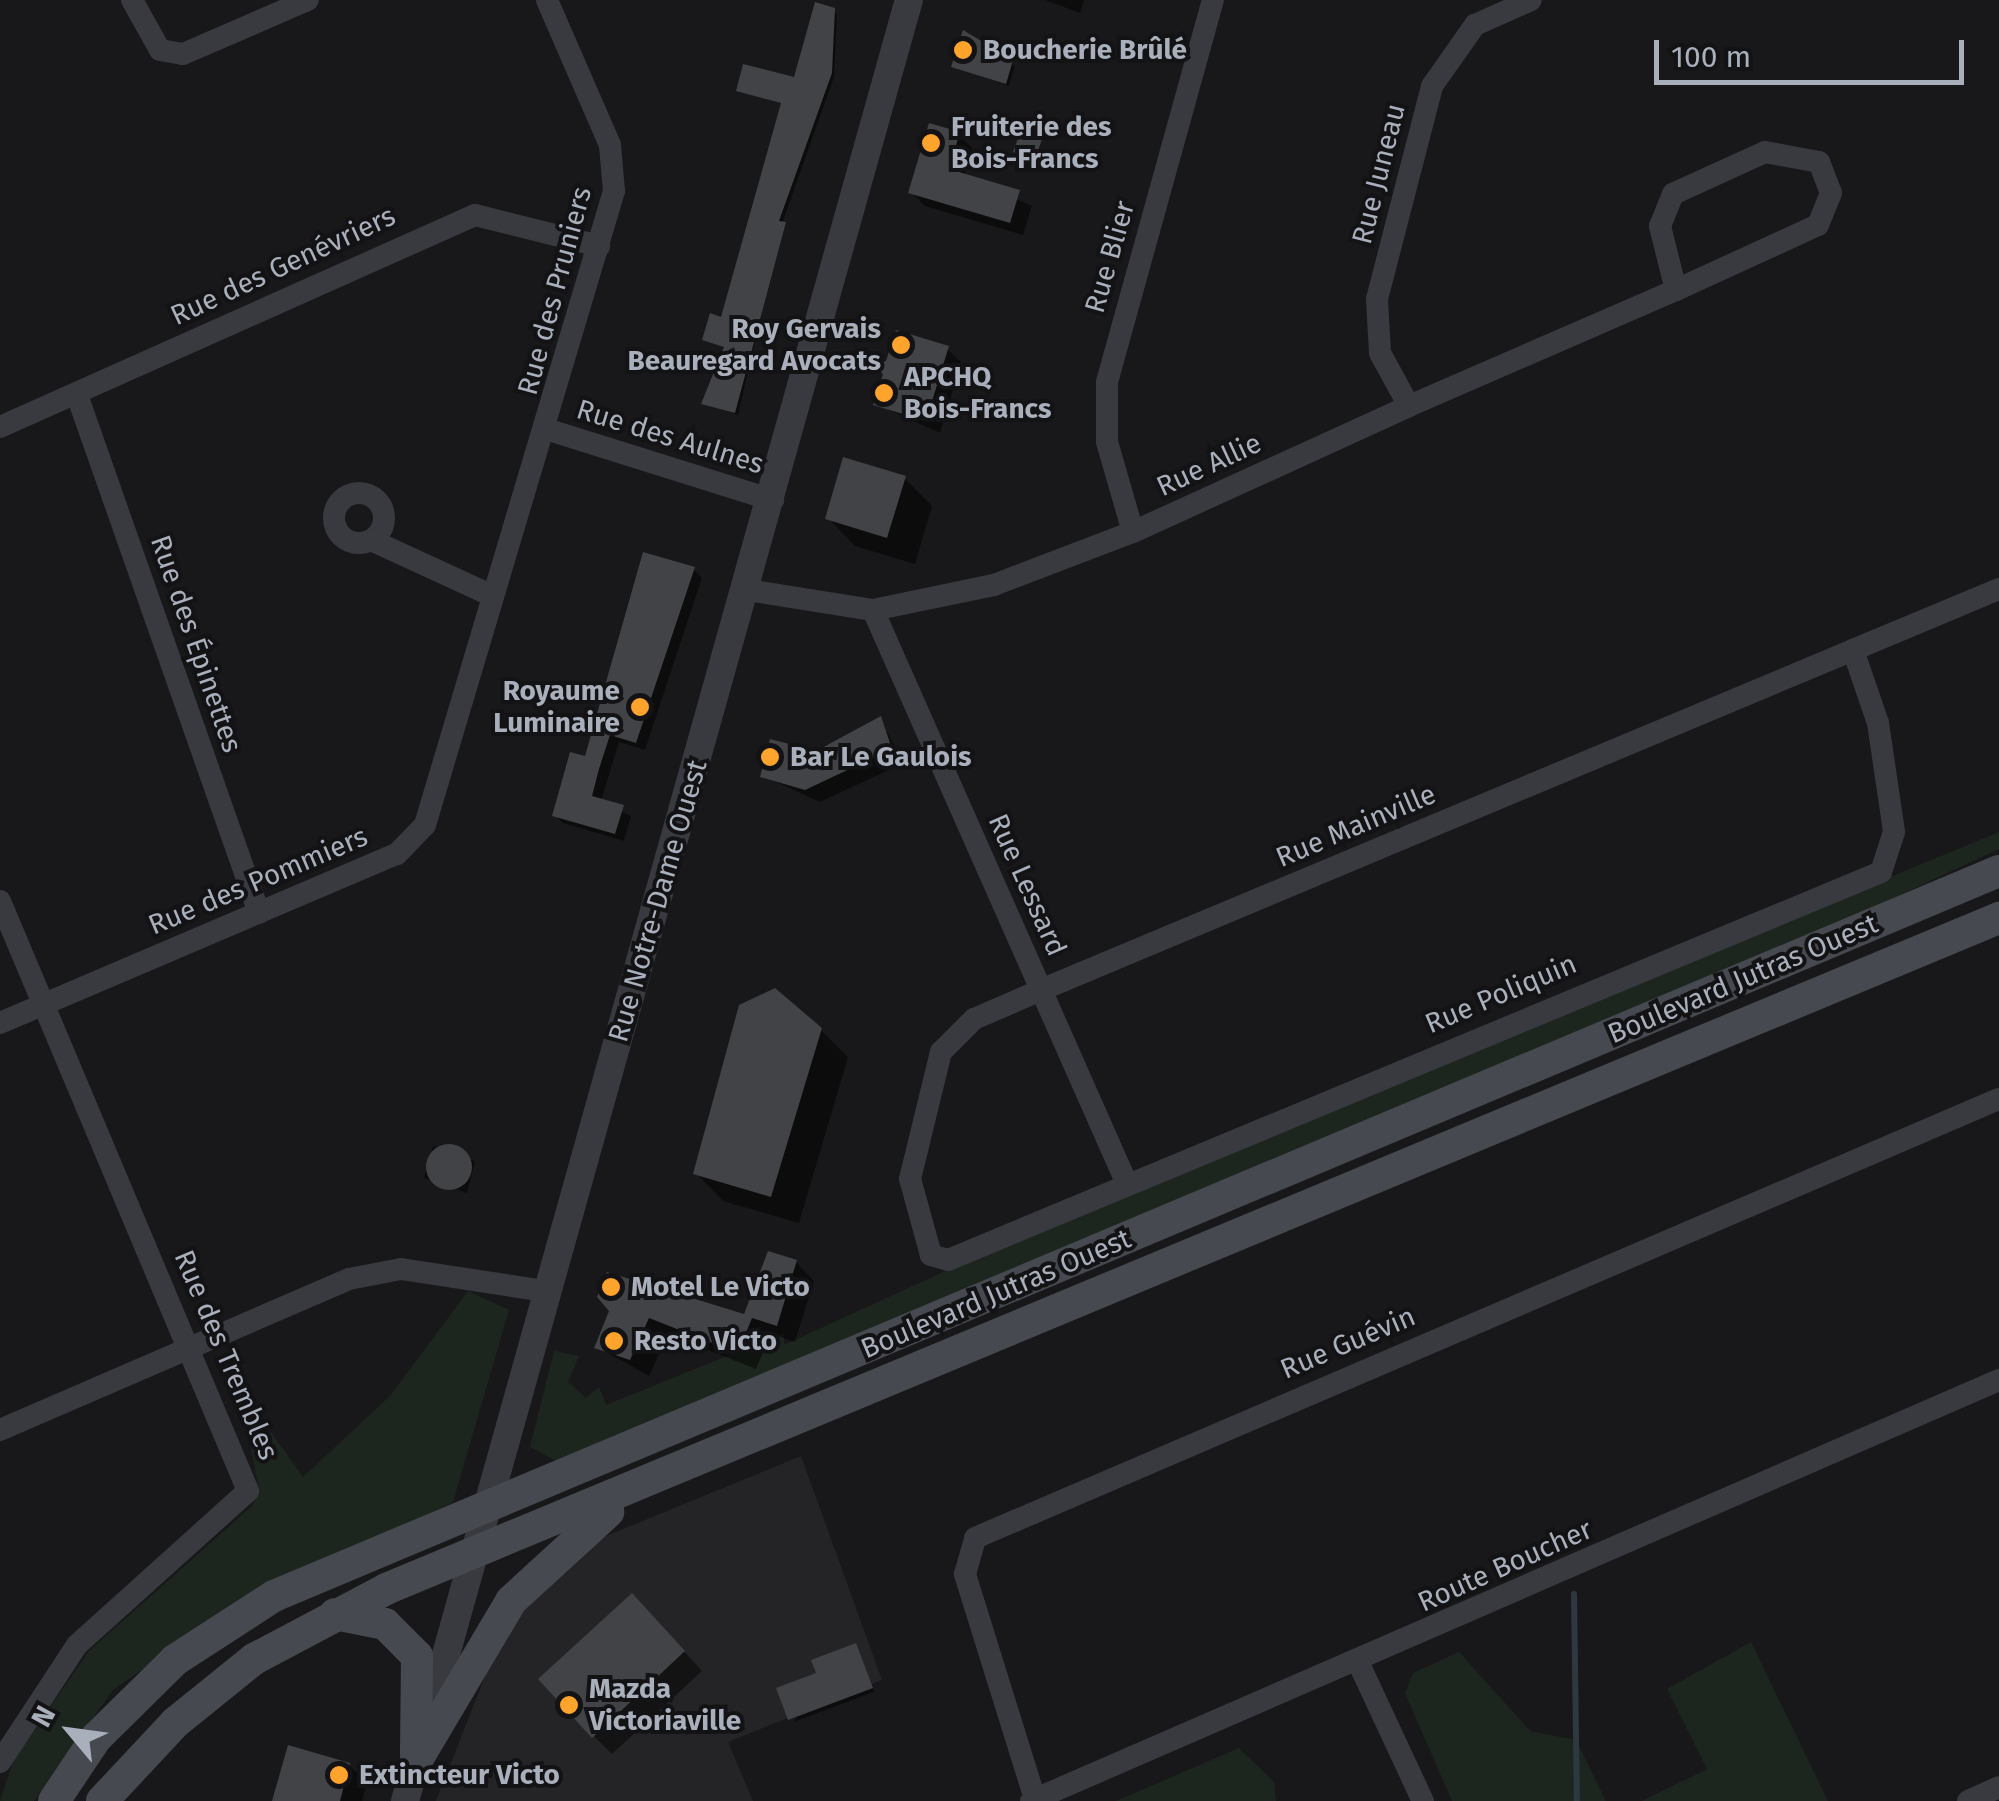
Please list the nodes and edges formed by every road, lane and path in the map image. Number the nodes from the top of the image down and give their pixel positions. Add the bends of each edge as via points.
1 (132, 0) edge
2 (308, 0) edge
3 (547, 0) edge
4 (909, 0) edge
5 (1213, 0) edge
6 (1532, 0) edge
7 (599, 246) junction
8 (1676, 290) junction
9 (77, 395) junction
10 (1408, 406) junction
11 (0, 427) edge
12 (548, 430) junction
13 (773, 500) junction
14 (1134, 532) junction
15 (371, 540) dead end
16 (1999, 589) edge
17 (748, 590) junction
18 (493, 596) junction
19 (872, 610) junction
20 (1853, 650) junction
21 (1999, 871) edge
22 (0, 901) edge
23 (260, 913) junction
24 (1999, 918) edge
25 (1041, 990) junction
26 (39, 1006) junction
27 (0, 1023) edge
28 (1999, 1099) edge
29 (1127, 1184) junction
30 (931, 1255) joint
31 (545, 1291) junction
32 (191, 1347) junction
33 (1999, 1380) edge
34 (0, 1430) edge
35 (645, 1483) junction
36 (483, 1508) junction
37 (470, 1556) junction
38 (335, 1614) junction
39 (1359, 1664) junction
40 (0, 1762) edge
41 (415, 1762) junction
42 (1999, 1787) edge
43 (1033, 1800) edge
44 (54, 1801) edge
45 (102, 1801) edge
46 (405, 1801) edge
47 (1424, 1801) edge
48 (1968, 1801) edge

1 - 2 street via 160,50 183,54
3 - 7 street, Rue des Pruniers via 610,145 614,191
4 - 13 street, Rue Notre-Dame Ouest
5 - 14 street, Rue Blier via 1107,382 1104,426
6 - 10 street, Rue Juneau via 1475,24 1432,86 1377,299 1380,353
7 - 9 street, Rue des Genévriers via 474,215
7 - 12 street, Rue des Pruniers
8 - 8 street, Rue Allie via 1660,226 1673,194 1765,152 1819,162 1831,193 1818,225
8 - 10 street, Rue Allie
9 - 11 street, Rue des Genévriers
9 - 23 street, Rue des Épinettes
10 - 14 street, Rue Allie
12 - 13 street, Rue des Aulnes
12 - 18 street, Rue des Pommiers
13 - 17 street, Rue Notre-Dame Ouest
14 - 19 street, Rue Allie via 994,585
15 - 18 street
16 - 20 street, Rue Mainville
17 - 19 street, Rue Allie
17 - 31 street, Rue Notre-Dame Ouest
18 - 23 street, Rue des Pommiers via 424,826 397,854
19 - 25 street, Rue Lessard
20 - 25 street, Rue Mainville
20 - 29 street, Rue Poliquin via 1878,724 1894,832 1881,872
21 - 36 main road, Boulevard Jutras Ouest
22 - 26 street, Rue des Trembles
23 - 26 street, Rue des Pommiers
24 - 35 main road, Boulevard Jutras Ouest
25 - 29 street, Rue Lessard
25 - 30 street, Rue Mainville via 974,1019 941,1052 910,1180
26 - 27 street, Rue des Pommiers
26 - 32 street, Rue des Trembles
28 - 43 street, Rue Guévin via 975,1538 965,1574
29 - 30 street, Rue Poliquin via 948,1260
31 - 32 street via 376,1272
31 - 36 street, Rue Notre-Dame Ouest
32 - 34 street
32 - 40 street, Rue des Trembles via 248,1491 78,1645
33 - 39 street, Route Boucher
35 - 37 main road, Boulevard Jutras Ouest
35 - 41 main road via 511,1601
36 - 37 street, Rue Notre-Dame Ouest
36 - 44 main road, Boulevard Jutras Ouest via 223,1625 96,1738
37 - 38 main road, Boulevard Jutras Ouest
37 - 41 street, Rue Notre-Dame Ouest
38 - 41 main road via 385,1624 417,1656
38 - 45 main road, Boulevard Jutras Ouest via 214,1690
39 - 43 street, Route Boucher
39 - 47 street
41 - 46 street, Rue Notre-Dame Ouest
42 - 48 street

